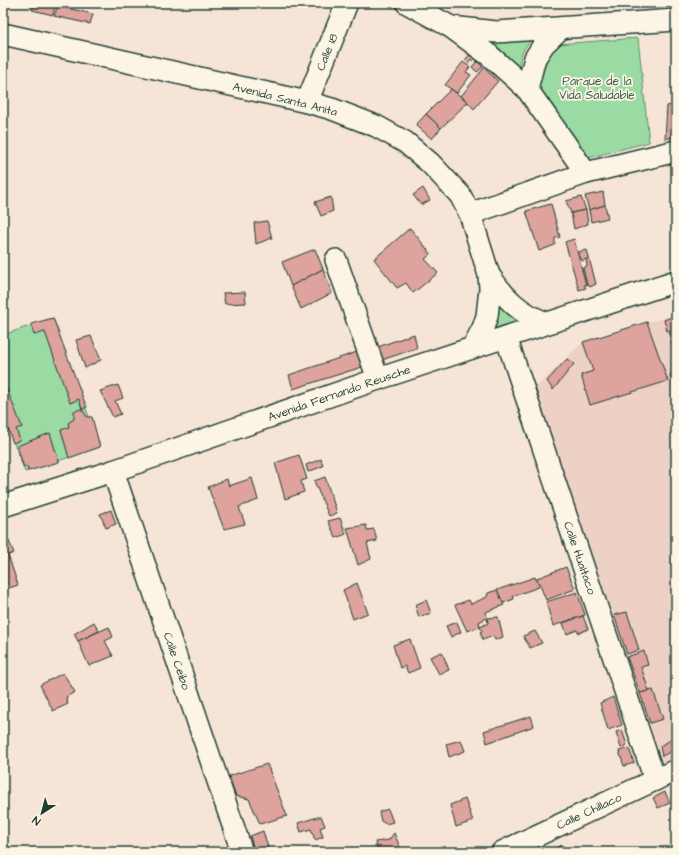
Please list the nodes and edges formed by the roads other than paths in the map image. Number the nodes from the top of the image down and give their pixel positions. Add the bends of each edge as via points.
1 (348, 3) edge
2 (407, 3) edge
3 (676, 20) edge
4 (451, 27) junction
5 (561, 28) junction
6 (3, 34) edge
7 (527, 89) junction
8 (308, 102) junction
9 (676, 152) edge
10 (586, 173) junction
11 (470, 214) junction
12 (336, 260) dead end
13 (489, 275) junction
14 (676, 281) edge
15 (547, 323) junction
16 (506, 337) junction
17 (473, 348) junction
18 (378, 379) junction
19 (113, 471) junction
20 (3, 506) edge
21 (676, 770) edge
22 (655, 780) junction
23 (242, 852) edge
24 (502, 852) edge

1 - 8 street, Calle 18
2 - 4 street
3 - 5 street
4 - 5 street via 496,32
4 - 7 street via 489,55
5 - 7 street via 544,44 535,58
6 - 8 street, Avenida Santa Anita
7 - 10 street
8 - 11 street, Avenida Santa Anita via 376,126 405,142 430,163 455,190
9 - 10 street
10 - 11 street
11 - 13 street, Avenida Santa Anita
12 - 18 street
13 - 15 street, Avenida Santa Anita via 516,306 526,314
13 - 17 street, Avenida Santa Anita via 487,316
14 - 15 street, Avenida Fernando Reusche
15 - 16 street, Avenida Fernando Reusche
16 - 17 street, Avenida Fernando Reusche
16 - 22 street, Calle Hualtaco
17 - 18 street, Avenida Fernando Reusche
18 - 19 street, Avenida Fernando Reusche
19 - 20 street, Avenida Fernando Reusche
19 - 23 street, Calle Ceibo
21 - 22 street, Calle Chillaco
22 - 24 street, Calle Chillaco

